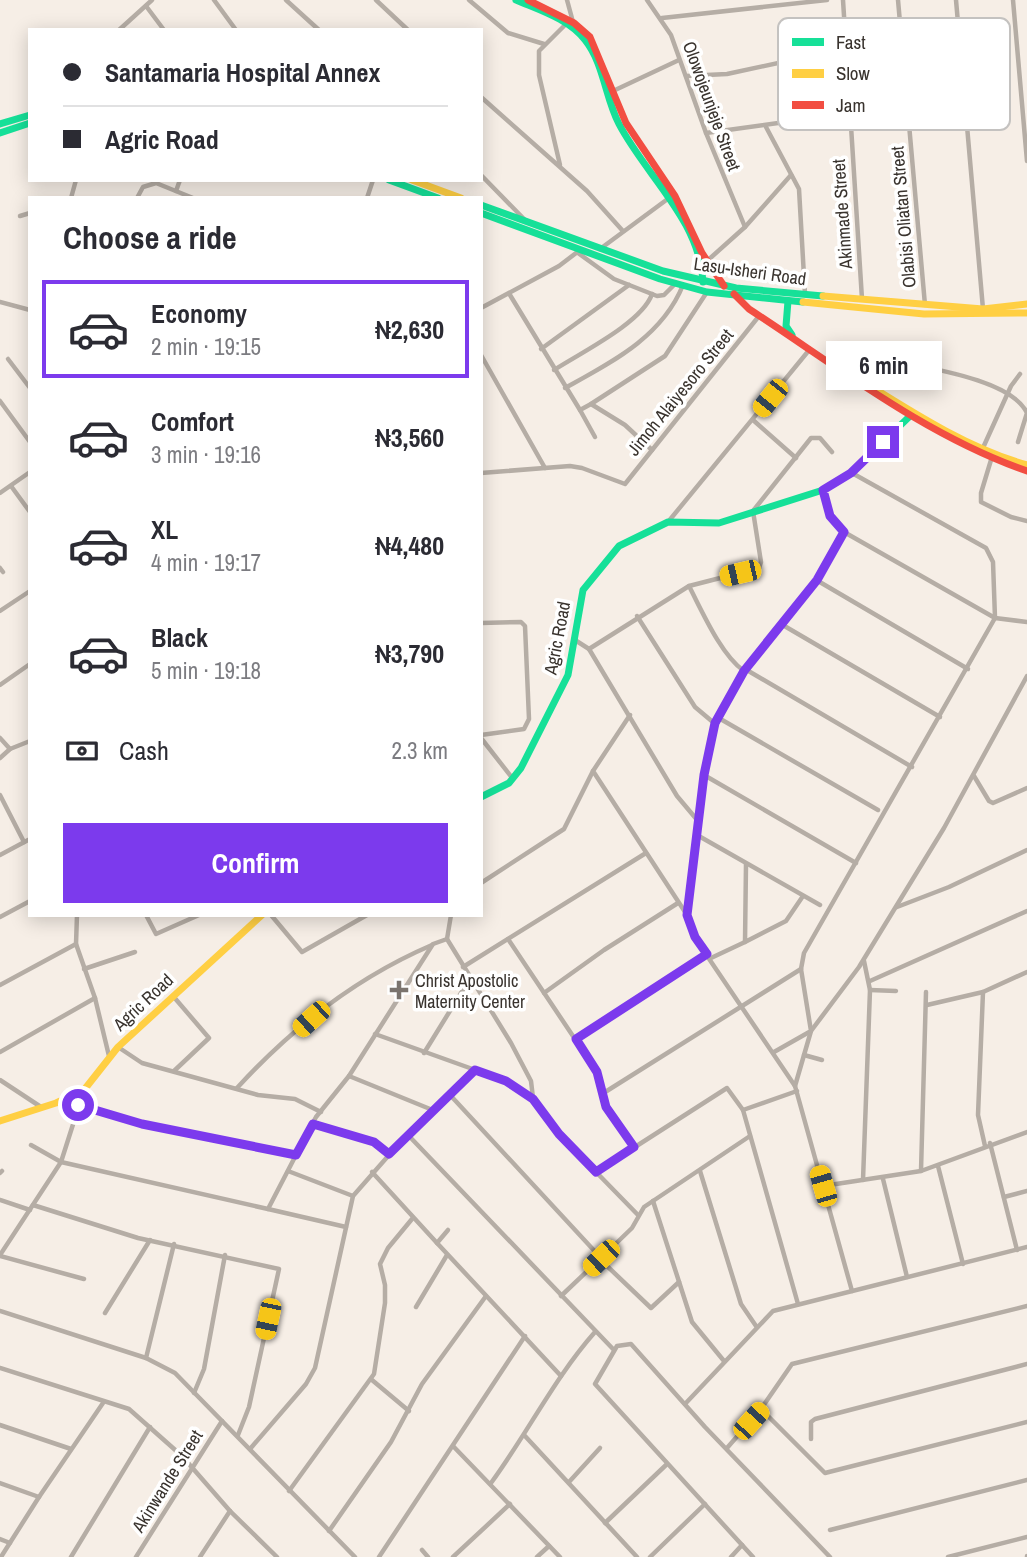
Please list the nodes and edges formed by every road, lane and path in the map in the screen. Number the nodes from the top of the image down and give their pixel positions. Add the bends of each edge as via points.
1 (152, 0) edge
2 (214, 0) edge
3 (286, 0) edge
4 (376, 0) edge
5 (468, 0) edge
6 (516, 0) edge
7 (527, 0) edge
8 (567, 0) edge
9 (647, 0) edge
10 (827, 0) edge
11 (843, 0) edge
12 (898, 0) edge
13 (956, 0) edge
14 (1013, 0) edge
15 (144, 6) junction
16 (662, 18) junction
17 (844, 18) edge
18 (900, 18) edge
19 (958, 18) edge
20 (574, 23) junction
21 (565, 25) junction
22 (121, 28) edge
23 (162, 28) edge
24 (235, 28) edge
25 (316, 28) edge
26 (406, 28) edge
27 (544, 44) junction
28 (678, 60) junction
29 (778, 63) edge
30 (686, 76) junction
31 (612, 91) junction
32 (483, 99) edge
33 (28, 116) edge
34 (0, 124) edge
35 (28, 124) edge
36 (778, 125) edge
37 (766, 127) junction
38 (851, 130) edge
39 (909, 130) edge
40 (967, 130) edge
41 (0, 133) edge
42 (706, 133) junction
43 (1027, 161) edge
44 (560, 166) junction
45 (791, 175) junction
46 (483, 177) edge
47 (179, 182) edge
48 (394, 182) edge
49 (417, 182) edge
50 (176, 191) junction
51 (138, 196) edge
52 (188, 196) edge
53 (433, 196) edge
54 (456, 196) edge
55 (670, 198) junction
56 (483, 206) edge
57 (28, 214) edge
58 (483, 215) edge
59 (20, 216) dead end
60 (526, 221) junction
61 (745, 227) junction
62 (622, 230) junction
63 (600, 249) junction
64 (579, 251) junction
65 (707, 261) junction
66 (704, 282) junction
67 (679, 284) junction
68 (629, 285) junction
69 (724, 286) junction
70 (707, 292) junction
71 (652, 294) junction
72 (734, 294) junction
73 (805, 294) junction
74 (510, 295) junction
75 (862, 300) junction
76 (483, 301) edge
77 (788, 301) junction
78 (0, 302) edge
79 (489, 303) junction
80 (1027, 304) edge
81 (925, 306) junction
82 (483, 307) edge
83 (28, 309) edge
84 (983, 309) junction
85 (1027, 313) edge
86 (759, 316) junction
87 (793, 337) junction
88 (811, 348) junction
89 (541, 349) junction
90 (8, 359) dead end
91 (483, 359) edge
92 (833, 364) junction
93 (554, 370) junction
94 (1020, 374) dead end
95 (28, 385) edge
96 (565, 388) junction
97 (879, 390) junction
98 (1007, 394) junction
99 (0, 401) edge
100 (590, 404) junction
101 (580, 410) junction
102 (910, 416) junction
103 (752, 420) junction
104 (595, 437) dead end
105 (28, 439) edge
106 (1018, 442) dead end
107 (652, 450) junction
108 (982, 450) junction
109 (832, 452) dead end
110 (796, 458) junction
111 (991, 460) junction
112 (1017, 466) junction
113 (545, 468) junction
114 (1027, 468) edge
115 (483, 472) edge
116 (28, 473) edge
117 (851, 473) junction
118 (11, 486) junction
119 (823, 490) junction
120 (0, 493) edge
121 (28, 509) edge
122 (753, 511) junction
123 (1027, 521) edge
124 (667, 522) junction
125 (844, 532) junction
126 (817, 580) junction
127 (689, 586) junction
128 (28, 592) edge
129 (0, 611) edge
130 (637, 617) junction
131 (995, 618) junction
132 (1027, 622) edge
133 (483, 623) edge
134 (781, 624) junction
135 (575, 640) junction
136 (589, 649) junction
137 (28, 665) edge
138 (968, 668) junction
139 (745, 670) junction
140 (1027, 676) edge
141 (0, 685) edge
142 (630, 715) junction
143 (718, 717) junction
144 (940, 717) junction
145 (715, 723) junction
146 (483, 737) edge
147 (0, 738) edge
148 (483, 740) edge
149 (28, 742) edge
150 (10, 749) junction
151 (0, 758) edge
152 (912, 766) junction
153 (593, 771) junction
154 (704, 775) junction
155 (974, 776) junction
156 (513, 779) junction
157 (1027, 788) edge
158 (0, 795) edge
159 (483, 796) edge
160 (878, 810) dead end
161 (698, 821) junction
162 (697, 835) junction
163 (27, 841) edge
164 (1027, 850) edge
165 (646, 853) junction
166 (0, 855) edge
167 (856, 863) junction
168 (746, 864) junction
169 (483, 882) edge
170 (803, 895) junction
171 (28, 902) edge
172 (678, 903) junction
173 (820, 905) dead end
174 (896, 907) junction
175 (1027, 911) edge
176 (687, 915) junction
177 (0, 917) edge
178 (77, 917) edge
179 (147, 917) edge
180 (191, 917) edge
181 (260, 917) edge
182 (273, 917) edge
183 (363, 917) edge
184 (451, 917) edge
185 (447, 939) junction
186 (508, 939) junction
187 (745, 942) junction
188 (76, 944) junction
189 (433, 944) junction
190 (135, 952) dead end
191 (709, 956) junction
192 (864, 960) junction
193 (463, 967) junction
194 (84, 969) junction
195 (801, 969) junction
196 (1027, 972) edge
197 (469, 980) junction
198 (870, 981) junction
199 (0, 985) edge
200 (870, 990) junction
201 (896, 991) dead end
202 (926, 992) dead end
203 (983, 992) junction
204 (544, 993) junction
205 (173, 996) junction
206 (95, 998) junction
207 (742, 1005) junction
208 (927, 1005) junction
209 (811, 1031) junction
210 (375, 1034) junction
211 (576, 1039) junction
212 (118, 1047) junction
213 (0, 1052) edge
214 (774, 1052) junction
215 (424, 1053) junction
216 (804, 1055) junction
217 (109, 1056) junction
218 (821, 1060) dead end
219 (475, 1070) junction
220 (173, 1072) junction
221 (349, 1076) junction
222 (0, 1080) edge
223 (237, 1088) junction
224 (796, 1089) junction
225 (84, 1090) junction
226 (602, 1094) junction
227 (451, 1096) junction
228 (66, 1099) junction
229 (533, 1099) junction
230 (78, 1105) junction
231 (42, 1108) junction
232 (435, 1111) junction
233 (743, 1111) junction
234 (321, 1112) junction
235 (0, 1121) edge
236 (313, 1124) junction
237 (1027, 1132) edge
238 (408, 1136) junction
239 (750, 1136) junction
240 (32, 1145) dead end
241 (987, 1145) junction
242 (634, 1147) junction
243 (389, 1154) junction
244 (296, 1155) junction
245 (61, 1162) junction
246 (937, 1166) junction
247 (288, 1171) junction
248 (701, 1171) junction
249 (921, 1171) junction
250 (372, 1172) junction
251 (596, 1172) junction
252 (883, 1179) junction
253 (863, 1180) junction
254 (823, 1186) junction
255 (1027, 1191) edge
256 (353, 1195) junction
257 (1003, 1197) junction
258 (0, 1199) edge
259 (653, 1200) junction
260 (31, 1208) junction
261 (268, 1209) junction
262 (638, 1215) junction
263 (412, 1219) junction
264 (346, 1227) junction
265 (448, 1230) dead end
266 (150, 1239) junction
267 (437, 1243) junction
268 (174, 1244) junction
269 (1027, 1248) edge
270 (1017, 1250) junction
271 (0, 1255) edge
272 (225, 1255) junction
273 (447, 1255) junction
274 (601, 1258) junction
275 (962, 1264) junction
276 (607, 1266) dead end
277 (907, 1277) junction
278 (84, 1279) dead end
279 (679, 1282) junction
280 (852, 1292) junction
281 (486, 1296) junction
282 (561, 1296) junction
283 (798, 1304) junction
284 (1027, 1306) edge
285 (416, 1307) dead end
286 (0, 1311) edge
287 (105, 1313) dead end
288 (756, 1326) junction
289 (596, 1332) junction
290 (525, 1336) junction
291 (613, 1349) junction
292 (146, 1358) junction
293 (724, 1362) junction
294 (1027, 1364) edge
295 (0, 1368) edge
296 (561, 1377) junction
297 (371, 1380) junction
298 (194, 1393) junction
299 (103, 1402) junction
300 (685, 1404) junction
301 (761, 1409) junction
302 (409, 1411) junction
303 (222, 1420) junction
304 (1027, 1422) edge
305 (0, 1425) edge
306 (150, 1427) junction
307 (238, 1435) junction
308 (525, 1436) junction
309 (811, 1439) dead end
310 (453, 1446) junction
311 (600, 1448) dead end
312 (727, 1448) junction
313 (71, 1449) junction
314 (250, 1449) junction
315 (666, 1465) junction
316 (190, 1467) junction
317 (1027, 1480) edge
318 (569, 1482) junction
319 (0, 1483) edge
320 (491, 1483) junction
321 (289, 1491) junction
322 (39, 1497) junction
323 (510, 1504) junction
324 (705, 1504) junction
325 (230, 1511) junction
326 (605, 1523) junction
327 (830, 1530) dead end
328 (329, 1531) junction
329 (1027, 1537) edge
330 (0, 1539) edge
331 (10, 1542) junction
332 (549, 1545) junction
333 (743, 1545) junction
334 (422, 1550) dead end
335 (271, 1551) junction
336 (1, 1557) edge
337 (71, 1557) edge
338 (136, 1557) edge
339 (200, 1557) edge
340 (267, 1557) edge
341 (277, 1557) edge
342 (355, 1557) edge
343 (379, 1557) edge
344 (428, 1557) edge
345 (453, 1557) edge
346 (537, 1557) edge
347 (560, 1557) edge
348 (637, 1557) edge
349 (650, 1557) edge
350 (730, 1557) edge
351 (753, 1557) edge
352 (830, 1557) edge
353 (948, 1557) edge

1 - 15 street
2 - 24 street
3 - 25 street
4 - 26 street
5 - 27 street via 508,33
6 - 21 main road
7 - 20 main road
8 - 20 street
9 - 16 street, Olowojeunjeje Street
10 - 16 street
11 - 17 street, Akinmade Street
12 - 18 street, Olabisi Oliatan Street
13 - 19 street
14 - 43 street
15 - 22 street
15 - 23 street
16 - 28 street, Olowojeunjeje Street
20 - 31 main road via 593,43
21 - 27 street
21 - 55 main road via 585,40 620,126
27 - 44 street via 539,51 539,75
28 - 30 street, Olowojeunjeje Street
28 - 31 street
29 - 30 street via 727,74
30 - 42 street, Olowojeunjeje Street
31 - 65 main road via 626,123 675,195
32 - 44 street
33 - 34 main road
35 - 41 main road
36 - 37 street
37 - 42 street
37 - 45 street
38 - 75 street, Akinmade Street
39 - 81 street, Olabisi Oliatan Street
40 - 84 street
42 - 61 street, Olowojeunjeje Street
44 - 62 street
45 - 61 street
45 - 73 street via 801,205
46 - 60 street
47 - 50 street
48 - 53 main road
49 - 54 main road
50 - 51 street via 156,183 141,189
50 - 52 street
55 - 62 street
55 - 66 main road via 702,262
56 - 60 main road, Lasu-Isheri Road
57 - 59 street
58 - 64 main road, Lasu-Isheri Road
60 - 63 main road, Lasu-Isheri Road
61 - 65 street
62 - 63 street
63 - 66 main road, Lasu-Isheri Road
64 - 67 main road, Lasu-Isheri Road
64 - 68 street via 607,275
64 - 74 street
65 - 69 main road
66 - 69 main road, Lasu-Isheri Road
67 - 70 main road, Lasu-Isheri Road
67 - 71 street via 664,295
67 - 96 street via 667,318 610,362
68 - 71 street
68 - 89 street
69 - 73 main road, Lasu-Isheri Road
70 - 72 main road, Lasu-Isheri Road
70 - 100 street via 665,356
71 - 93 street via 629,321
72 - 77 main road, Lasu-Isheri Road
72 - 86 main road
73 - 75 main road, Lasu-Isheri Road
74 - 79 street
74 - 89 street
75 - 81 main road, Lasu-Isheri Road
76 - 79 street
77 - 85 main road, Lasu-Isheri Road via 954,316
77 - 87 main road via 786,326
78 - 83 street
79 - 82 street
80 - 84 main road, Lasu-Isheri Road
81 - 84 main road, Lasu-Isheri Road
86 - 87 main road
86 - 107 street, Jimoh Alaiyesoro Street
87 - 88 main road
88 - 92 main road
88 - 103 street
89 - 93 street
90 - 95 street
91 - 113 street
92 - 97 main road
92 - 102 main road
93 - 96 street
94 - 98 street
96 - 101 street
97 - 98 street via 895,361 930,366
97 - 108 main road
98 - 106 street via 1024,406 1027,414
98 - 108 street
99 - 105 street
100 - 101 street
100 - 107 street via 625,425
101 - 104 street
102 - 111 main road
102 - 117 main road, Agric Road
103 - 110 street
103 - 124 street
107 - 113 street, Jimoh Alaiyesoro Street via 623,484 582,468
108 - 112 main road
109 - 110 street via 816,436
110 - 122 street
111 - 112 main road
111 - 123 street via 981,502
112 - 114 main road
113 - 115 street
116 - 118 street
117 - 119 main road, Agric Road
117 - 131 street via 986,548 993,562
118 - 120 street
118 - 121 street
119 - 122 main road, Agric Road
119 - 125 street via 830,516
122 - 124 main road, Agric Road via 713,524
122 - 127 street via 759,568
124 - 135 main road, Agric Road via 619,546 586,584
125 - 126 street
125 - 131 street
126 - 134 street
126 - 138 street
127 - 130 street
127 - 139 street via 712,629 737,666
128 - 129 street
130 - 136 street
130 - 145 street via 695,707
131 - 132 street
131 - 138 street
133 - 146 street via 521,622 525,626 529,719 524,729
134 - 139 street
134 - 144 street
135 - 136 street
135 - 156 main road, Agric Road via 565,683
136 - 142 street
137 - 141 street
138 - 144 street
139 - 143 street
139 - 152 street
140 - 155 street
142 - 153 street
142 - 161 street via 677,796
143 - 145 street
143 - 160 street
144 - 152 street
145 - 154 street
147 - 150 street
148 - 156 street
149 - 150 street
150 - 151 street
152 - 167 street
153 - 165 street
153 - 169 street via 564,829
154 - 161 street
154 - 167 street
155 - 157 street via 993,803
155 - 174 street
156 - 159 main road
158 - 163 street
161 - 162 street
162 - 168 street
162 - 176 street
163 - 166 street
164 - 174 street
165 - 172 street
165 - 186 street
167 - 195 street via 809,942
168 - 170 street
168 - 187 street
170 - 173 street
170 - 187 street via 786,921
171 - 177 street
172 - 176 street
172 - 204 street
174 - 192 street
175 - 198 street
176 - 191 street
178 - 188 street
179 - 180 street via 156,933
181 - 205 main road, Agric Road
182 - 183 street via 302,952
184 - 185 street
185 - 189 street
185 - 193 street
186 - 193 street
186 - 204 street
187 - 191 street
188 - 194 street
188 - 199 street
189 - 210 street
189 - 223 street via 346,990
190 - 194 street
191 - 207 street
191 - 211 street
192 - 198 street
192 - 209 street
193 - 197 street
194 - 206 street
195 - 207 street
195 - 209 street
196 - 203 street
197 - 215 street
197 - 229 street via 531,1081
198 - 200 street
200 - 201 street
200 - 253 street
202 - 208 street
203 - 208 street
203 - 241 street via 978,1115
204 - 211 street
205 - 212 main road, Agric Road
205 - 220 street via 209,1038
206 - 213 street
206 - 217 street
207 - 214 street
207 - 226 street
208 - 249 street
209 - 214 street
209 - 216 street
210 - 215 street
210 - 221 street
211 - 226 street via 597,1072
212 - 217 main road, Agric Road
212 - 220 street via 142,1063
214 - 224 street
215 - 219 street
216 - 218 street
216 - 224 street
217 - 225 main road, Agric Road
219 - 227 street
219 - 229 street via 506,1081
220 - 223 street
221 - 232 street
221 - 234 street
222 - 231 street
223 - 234 street via 295,1099
224 - 233 street
224 - 254 street
225 - 228 main road
225 - 230 street
226 - 242 street
227 - 232 street
227 - 274 street
228 - 230 street
228 - 231 main road
229 - 251 street
230 - 244 street via 142,1124
230 - 245 street
231 - 235 main road
232 - 238 street
233 - 239 street
233 - 242 street via 727,1088
234 - 236 street
236 - 243 street via 374,1142
236 - 244 street
237 - 241 street
238 - 243 street
238 - 282 street
239 - 248 street
239 - 283 street
240 - 245 street
241 - 246 street
241 - 257 street
242 - 251 street
243 - 250 street
244 - 247 street
245 - 260 street
245 - 261 street
246 - 249 street
246 - 275 street
247 - 256 street
247 - 261 street
248 - 259 street
248 - 288 street via 741,1304
249 - 252 street
250 - 256 street
250 - 263 street
251 - 262 street
252 - 253 street
252 - 277 street
253 - 254 street
254 - 280 street
255 - 257 street
256 - 264 street
257 - 270 street
258 - 260 street
259 - 262 street
259 - 279 street
260 - 266 street
260 - 271 street
261 - 264 street
262 - 274 street
263 - 267 street
263 - 297 street via 381,1261 385,1303
264 - 314 street via 315,1368
265 - 267 street
266 - 268 street
266 - 287 street
267 - 273 street
268 - 272 street
268 - 292 street
269 - 270 street
270 - 275 street
271 - 278 street
272 - 298 street via 204,1369
272 - 307 street via 279,1269 249,1407
273 - 281 street
273 - 285 street
274 - 282 street
275 - 277 street
276 - 279 street via 651,1308
277 - 280 street
279 - 293 street via 694,1326
280 - 283 street
281 - 290 street
281 - 302 street via 422,1384
282 - 289 street
283 - 288 street via 773,1311
284 - 301 street via 792,1364
286 - 292 street
288 - 293 street
289 - 291 street
289 - 296 street
290 - 296 street
290 - 310 street
291 - 300 street via 631,1344
291 - 315 street via 595,1384
292 - 298 street via 175,1373
293 - 300 street
294 - 309 street via 815,1419
295 - 299 street
296 - 308 street
297 - 302 street
297 - 321 street
298 - 303 street
299 - 306 street via 123,1405
299 - 313 street
300 - 312 street
301 - 304 street via 825,1473
301 - 312 street
302 - 328 street
303 - 307 street
303 - 316 street, Akinwande Street
305 - 313 street
306 - 316 street
306 - 337 street
307 - 314 street
308 - 318 street
308 - 320 street
310 - 320 street
310 - 343 street
311 - 318 street
312 - 352 street
313 - 322 street
314 - 321 street
315 - 324 street
315 - 326 street
316 - 325 street
316 - 338 street, Akinwande Street
317 - 327 street
318 - 326 street
319 - 322 street
320 - 323 street
321 - 328 street
322 - 331 street
323 - 332 street
323 - 345 street
324 - 333 street
324 - 349 street
325 - 335 street
325 - 339 street
326 - 348 street
328 - 342 street
329 - 353 street
330 - 331 street
331 - 336 street
332 - 346 street
332 - 347 street
333 - 350 street
333 - 351 street
334 - 344 street
335 - 340 street
335 - 341 street

